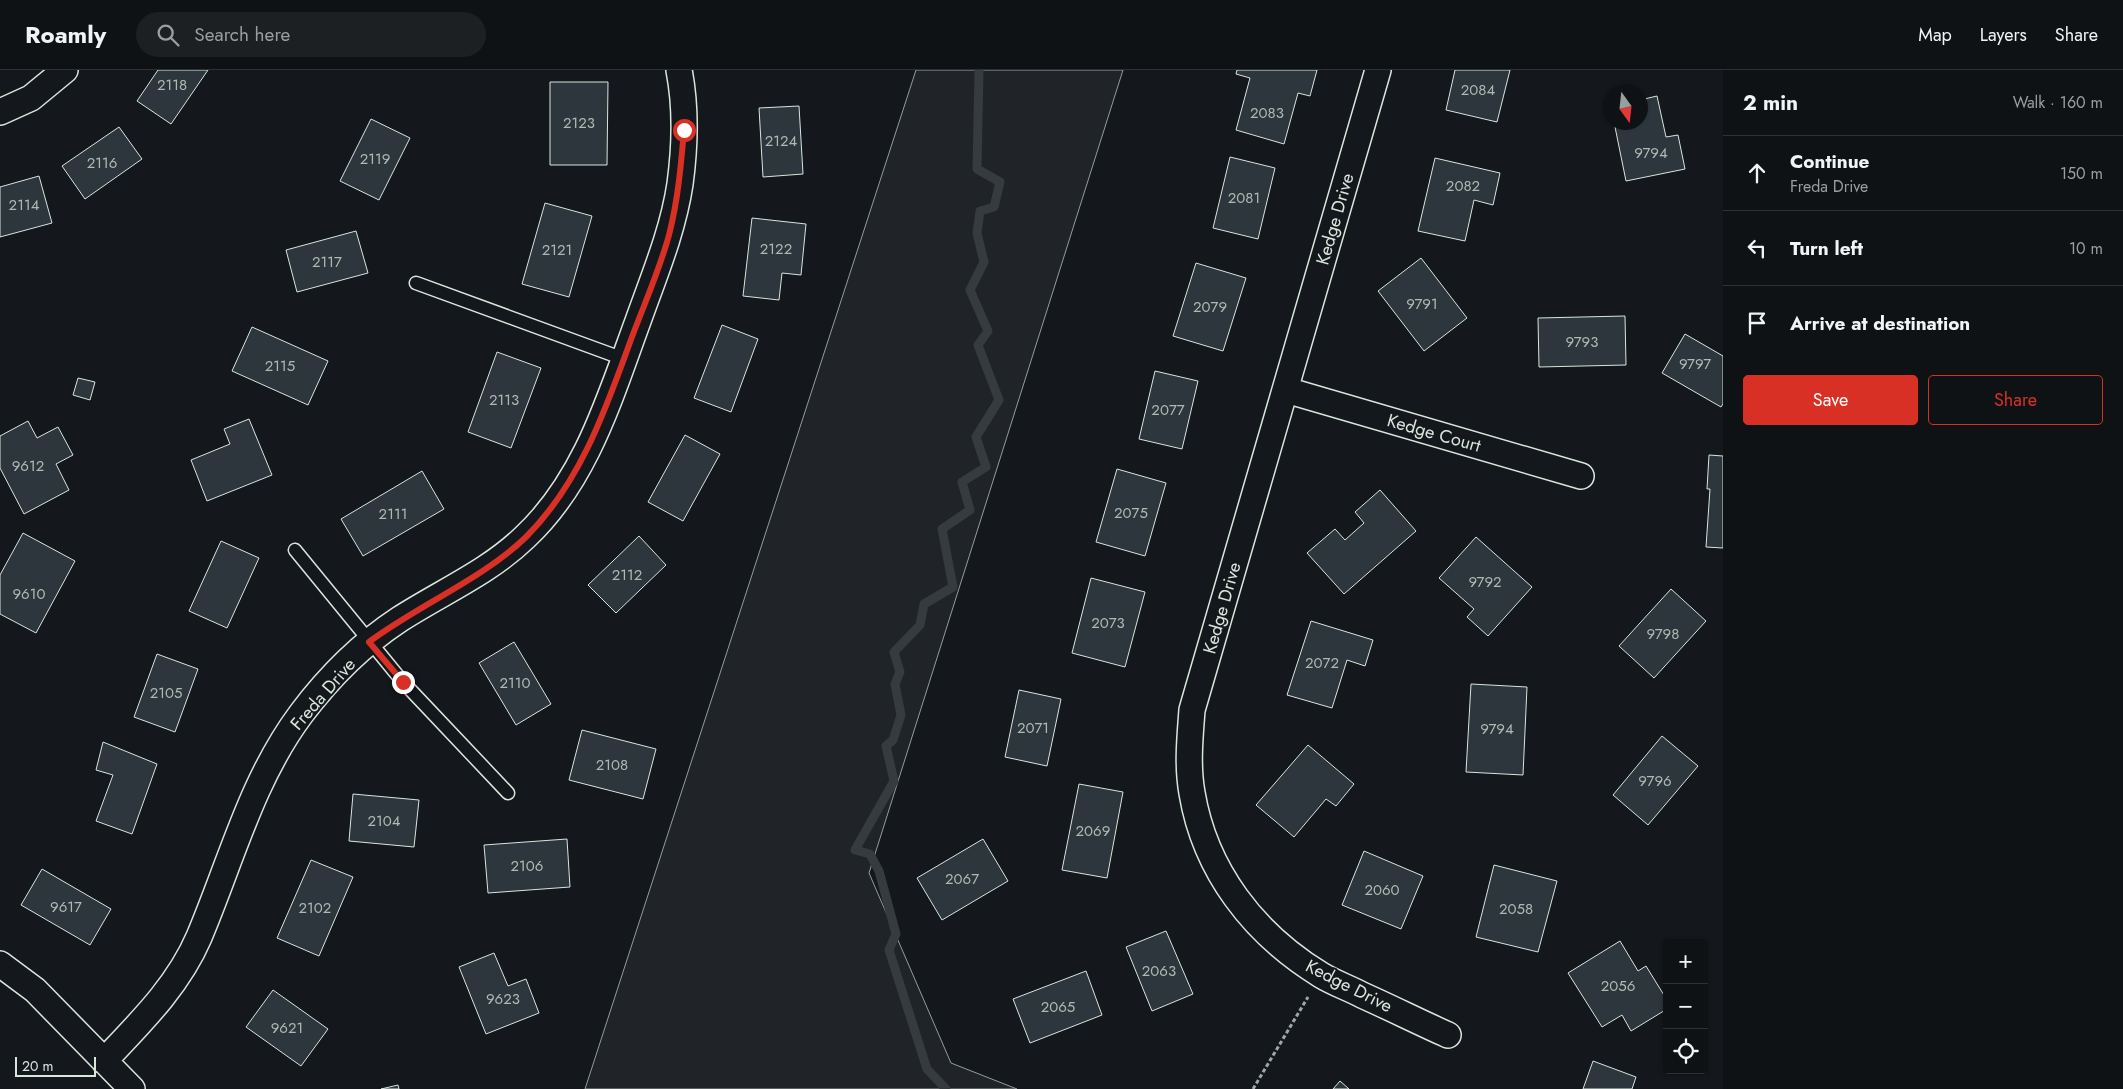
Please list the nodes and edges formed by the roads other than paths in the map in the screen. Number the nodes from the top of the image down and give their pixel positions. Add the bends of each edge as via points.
1 (65, 70) edge
2 (679, 70) edge
3 (1378, 70) edge
4 (0, 112) edge
5 (416, 283) dead end
6 (624, 359) junction
7 (1286, 390) junction
8 (1581, 476) dead end
9 (295, 550) dead end
10 (369, 642) junction
11 (508, 793) dead end
12 (0, 964) edge
13 (1448, 1035) dead end
14 (104, 1061) junction
15 (132, 1089) edge

1 - 4 street via 31,98
2 - 6 street, Freda Drive via 684,130 680,183 668,236
3 - 7 street, Kedge Drive
5 - 6 lane
6 - 10 street, Freda Drive via 577,471 551,509 525,538 486,568 398,620
7 - 8 street, Kedge Court
7 - 13 street, Kedge Drive via 1192,710 1189,752 1192,793 1202,834 1233,896 1263,931 1289,954 1322,976
9 - 10 lane
10 - 11 lane
10 - 14 street, Freda Drive via 331,678 300,715 280,747 232,847 198,939 177,978 151,1012
12 - 14 street via 35,990
14 - 15 street

